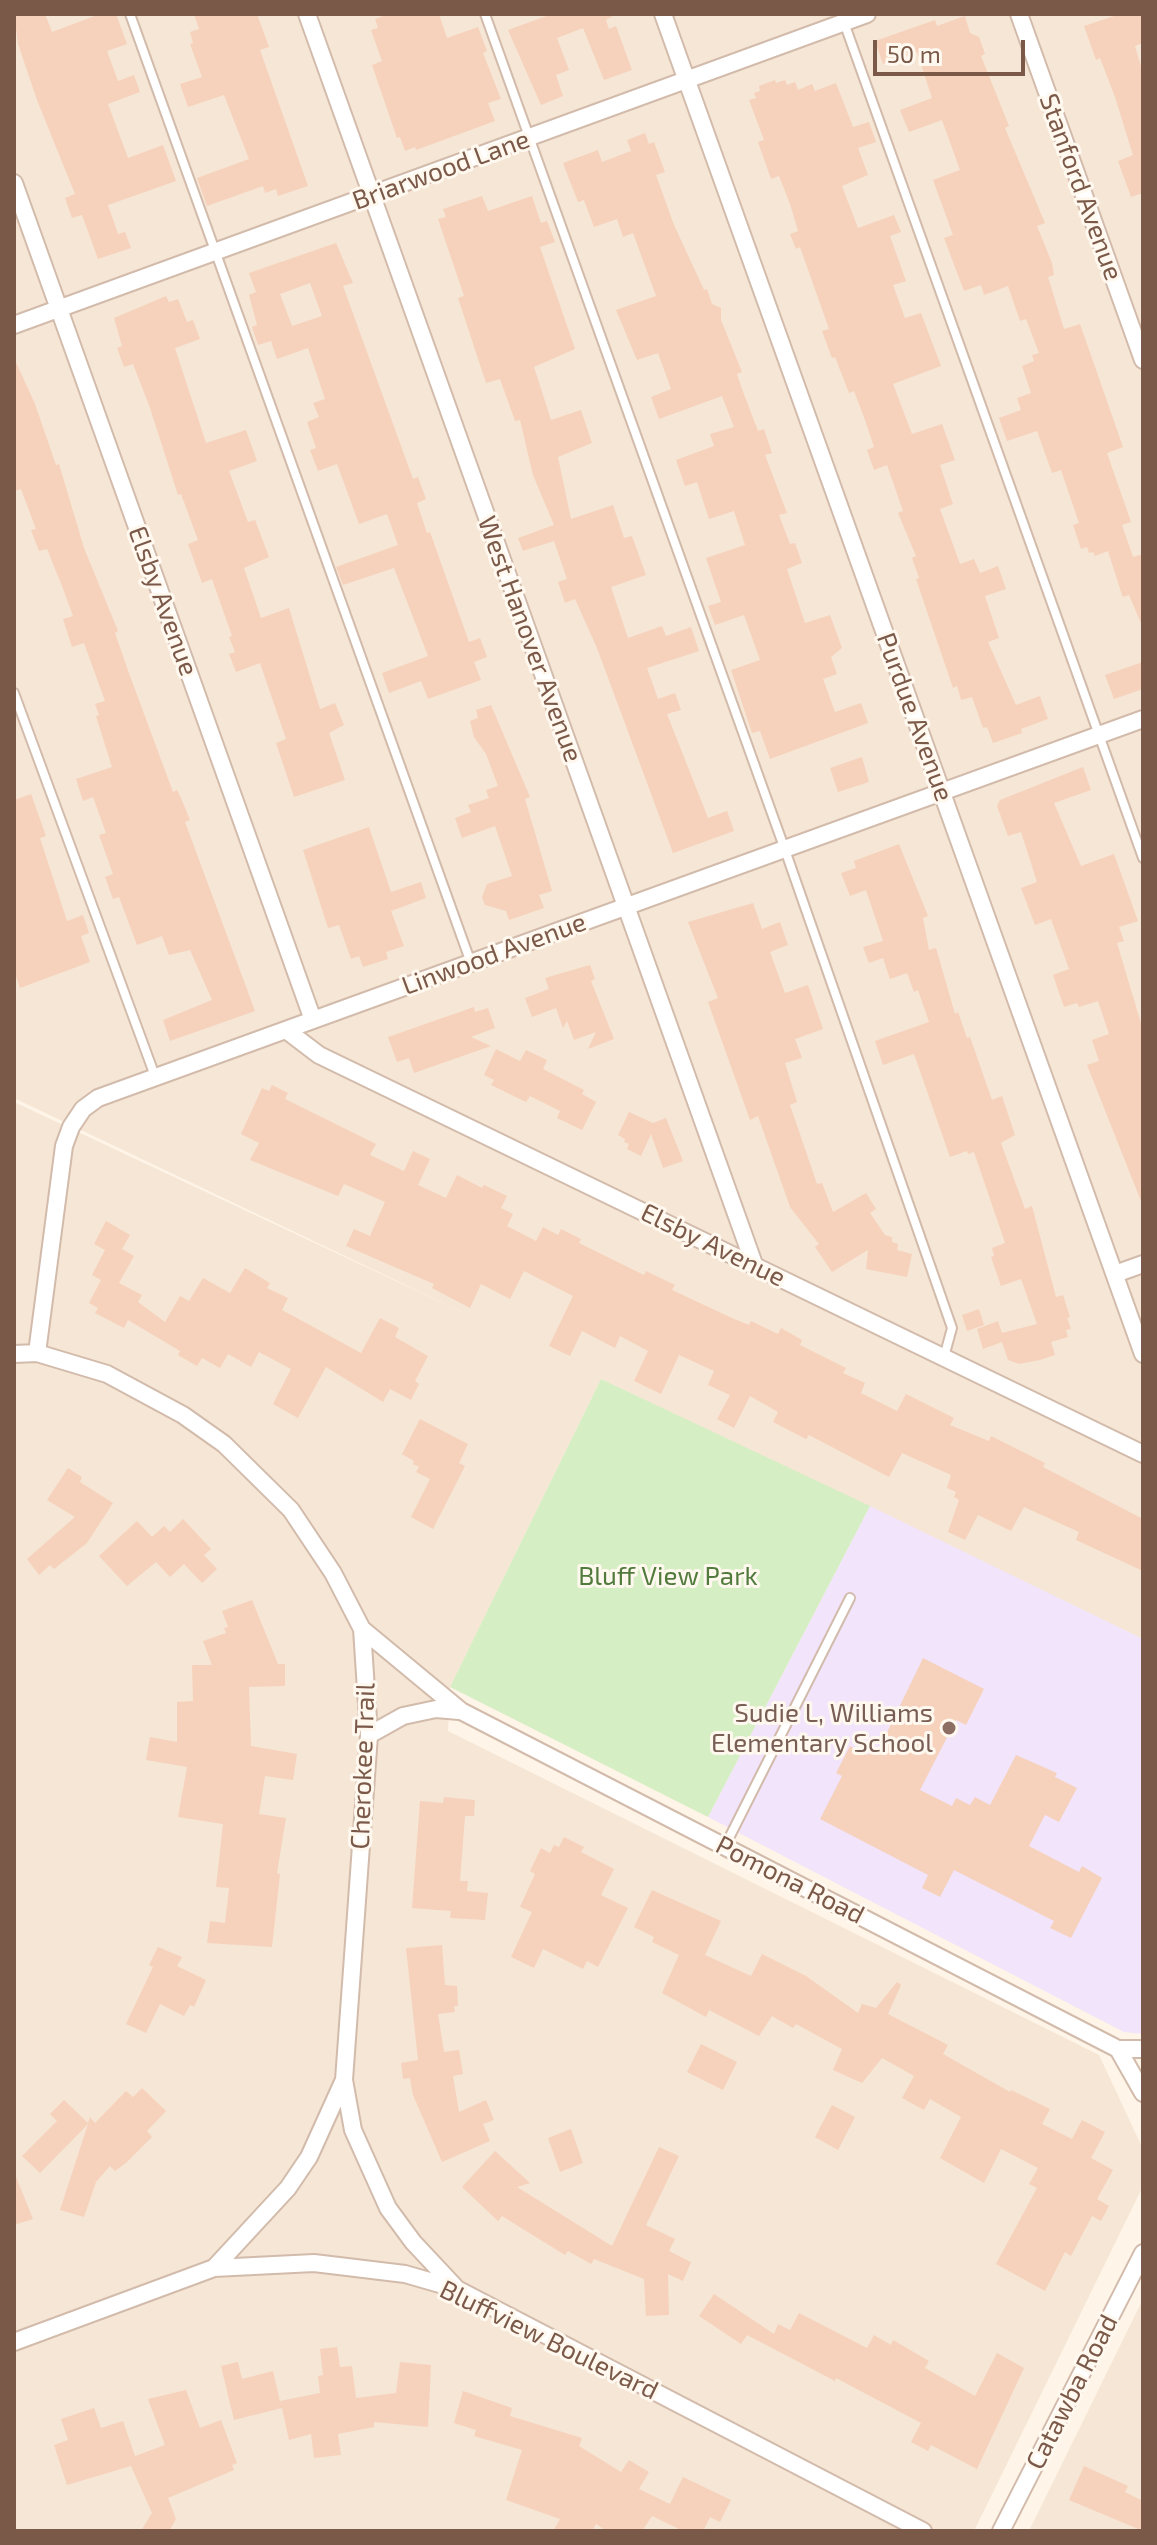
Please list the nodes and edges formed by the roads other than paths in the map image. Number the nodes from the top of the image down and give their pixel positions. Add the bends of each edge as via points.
1 (130, 14) edge
2 (307, 14) edge
3 (485, 14) edge
4 (663, 14) edge
5 (867, 14) edge
6 (1019, 14) edge
7 (843, 18) edge
8 (686, 80) junction
9 (529, 139) junction
10 (14, 183) edge
11 (371, 196) junction
12 (212, 251) junction
13 (58, 308) junction
14 (14, 325) edge
15 (1143, 360) edge
16 (14, 693) edge
17 (1143, 719) edge
18 (1099, 735) junction
19 (942, 791) junction
20 (784, 847) junction
21 (1143, 858) edge
22 (626, 907) junction
23 (471, 963) junction
24 (313, 1020) junction
25 (286, 1030) junction
26 (155, 1076) junction
27 (754, 1264) junction
28 (1143, 1264) edge
29 (1115, 1274) junction
30 (37, 1353) junction
31 (14, 1354) edge
32 (1143, 1354) edge
33 (944, 1357) junction
34 (1143, 1454) edge
35 (850, 1598) dead end
36 (362, 1629) junction
37 (461, 1711) junction
38 (369, 1735) junction
39 (725, 1846) junction
40 (1118, 2049) junction
41 (1143, 2049) edge
42 (344, 2080) junction
43 (1143, 2093) edge
44 (1143, 2253) edge
45 (214, 2268) junction
46 (457, 2289) junction
47 (14, 2342) edge
48 (923, 2531) edge
49 (1001, 2531) edge

1 - 12 lane
2 - 11 street, West Hanover Avenue
3 - 9 lane
4 - 8 street, Purdue Avenue
5 - 7 street, Briarwood Lane
6 - 15 street, Stanford Avenue
7 - 8 street, Briarwood Lane
7 - 18 lane
8 - 9 street, Briarwood Lane
8 - 19 street, Purdue Avenue
9 - 11 street, Briarwood Lane
9 - 20 lane
10 - 13 street, Elsby Avenue
11 - 12 street, Briarwood Lane
11 - 22 street, West Hanover Avenue
12 - 13 street, Briarwood Lane
12 - 23 lane
13 - 14 street, Briarwood Lane
13 - 24 street, Elsby Avenue
16 - 26 lane
17 - 18 street, Linwood Avenue
18 - 19 street, Linwood Avenue
18 - 21 lane
19 - 20 street, Linwood Avenue
19 - 29 street, Purdue Avenue
20 - 22 street, Linwood Avenue
20 - 33 lane via 952,1328
22 - 23 street, Linwood Avenue
22 - 27 street, West Hanover Avenue
23 - 24 street, Linwood Avenue
24 - 25 street, Linwood Avenue
25 - 26 street, Linwood Avenue
25 - 27 street, Elsby Avenue via 319,1055
26 - 30 street, Linwood Avenue via 98,1098 71,1127 64,1146
27 - 33 street, Elsby Avenue
28 - 29 street
29 - 32 street, Purdue Avenue
30 - 31 street, Cherokee Trail
30 - 36 street, Cherokee Trail via 107,1374 224,1444 291,1510
33 - 34 street, Elsby Avenue
35 - 39 lane
36 - 37 street, Pomona Road
36 - 38 street, Cherokee Trail
37 - 38 street, Pomona Road via 436,1709 403,1716
37 - 39 street, Pomona Road
38 - 42 street, Cherokee Trail
39 - 40 street, Pomona Road
40 - 41 street, Pomona Road
40 - 43 street
42 - 45 street, Cherokee Trail via 309,2157 288,2188
42 - 46 street, Cherokee Trail via 353,2130 388,2208
44 - 49 street, Catawba Road
45 - 46 street, Bluffview Boulevard via 358,2266
45 - 47 street, Bluffview Boulevard
46 - 48 street, Bluffview Boulevard

